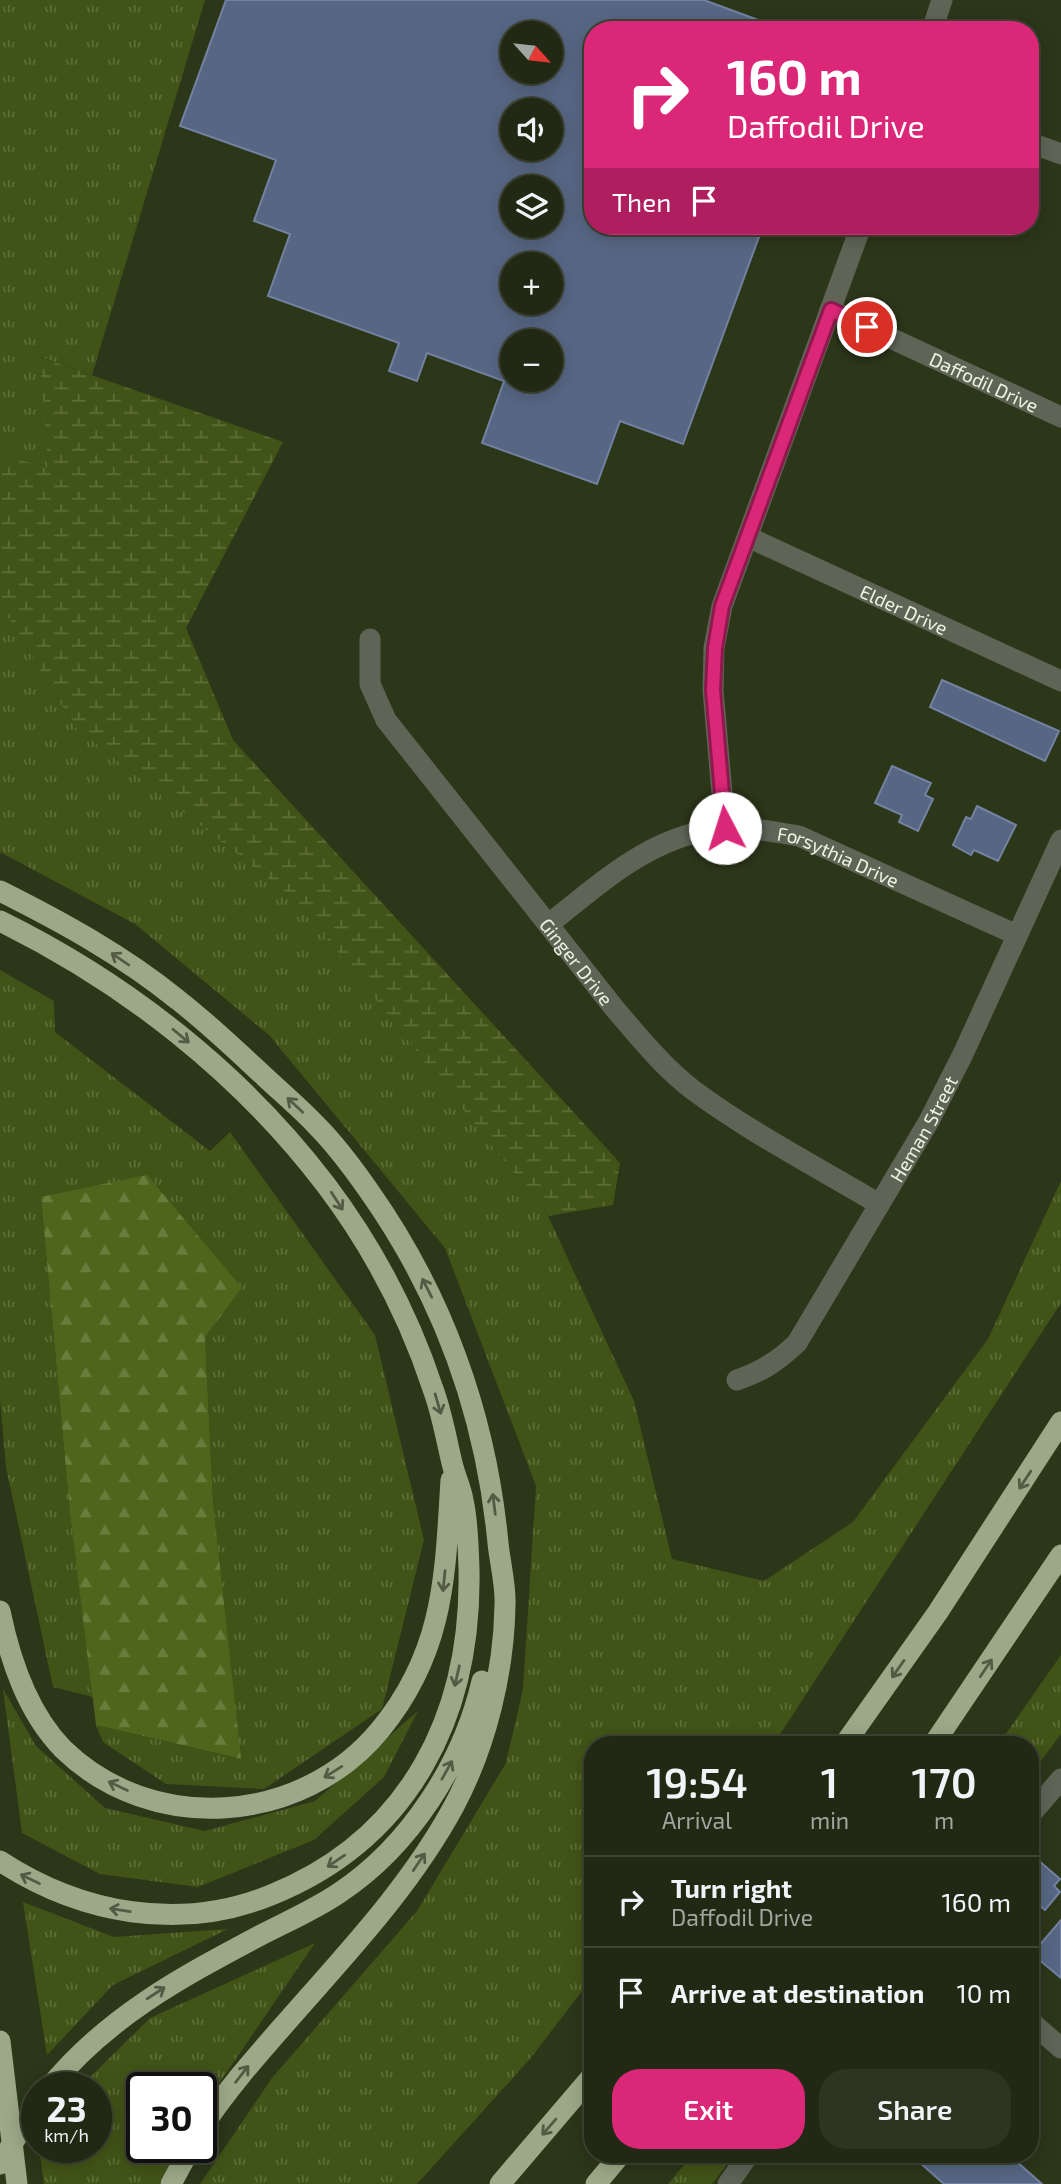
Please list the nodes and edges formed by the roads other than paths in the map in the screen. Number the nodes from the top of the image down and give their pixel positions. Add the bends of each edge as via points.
1 (942, 0) edge
2 (935, 21) edge
3 (1039, 146) edge
4 (1061, 154) edge
5 (858, 235) edge
6 (831, 310) junction
7 (1061, 417) edge
8 (748, 537) junction
9 (370, 639) dead end
10 (1061, 681) edge
11 (725, 828) junction
12 (1061, 839) edge
13 (0, 891) edge
14 (0, 921) edge
15 (550, 924) junction
16 (1017, 935) junction
17 (879, 1204) junction
18 (737, 1380) dead end
19 (1061, 1422) edge
20 (452, 1464) junction
21 (1061, 1555) edge
22 (500, 1572) junction
23 (0, 1611) edge
24 (850, 1736) edge
25 (939, 1736) edge
26 (1061, 1779) edge
27 (1039, 1805) edge
28 (0, 1861) edge
29 (1039, 2029) edge
30 (0, 2041) edge
31 (1061, 2048) edge
32 (62, 2072) edge
33 (584, 2086) edge
34 (217, 2107) edge
35 (21, 2129) edge
36 (182, 2163) edge
37 (614, 2163) edge
38 (743, 2163) edge
39 (0, 2164) edge
40 (17, 2184) edge
41 (171, 2184) edge
42 (500, 2184) edge
43 (596, 2184) edge
44 (728, 2184) edge

1 - 2 street
3 - 4 street
5 - 6 street
6 - 7 street, Daffodil Drive
6 - 8 street
8 - 10 street, Elder Drive
8 - 11 street via 722,606 715,648 713,690
9 - 15 street, Ginger Drive via 370,684 386,720
11 - 15 street, Forsythia Drive via 686,835 654,848 623,866
11 - 16 street, Forsythia Drive via 799,836
12 - 16 street, Heman Street
22 -> 13 highway via 494,1502 458,1358 394,1226 352,1167 318,1126 176,998 116,956
14 -> 20 highway via 102,978 160,1018 295,1147 328,1187 404,1314 433,1388
15 - 17 street, Ginger Drive via 615,1009 691,1088
16 - 17 street, Heman Street via 963,1055
17 - 18 street, Heman Street via 797,1343 778,1361
19 -> 24 highway
20 -> 23 highway via 442,1597 428,1650 407,1691 380,1730 347,1763 308,1788 267,1803 226,1810 180,1808 140,1797 100,1778 63,1748 36,1714 19,1678
20 -> 28 highway via 463,1499 469,1599 452,1699 436,1742 400,1801 344,1856 296,1885 249,1904 198,1914 150,1915 105,1908 61,1894
25 -> 21 highway
32 -> 22 highway via 153,1994 339,1893 402,1835 434,1794 476,1706
34 -> 22 highway via 392,1901 454,1805 491,1707 506,1602
26 - 27 street
29 - 31 street
30 - 40 highway
33 -> 42 highway
35 - 39 highway, bridge
36 - 41 highway
37 - 43 highway
38 - 44 street

